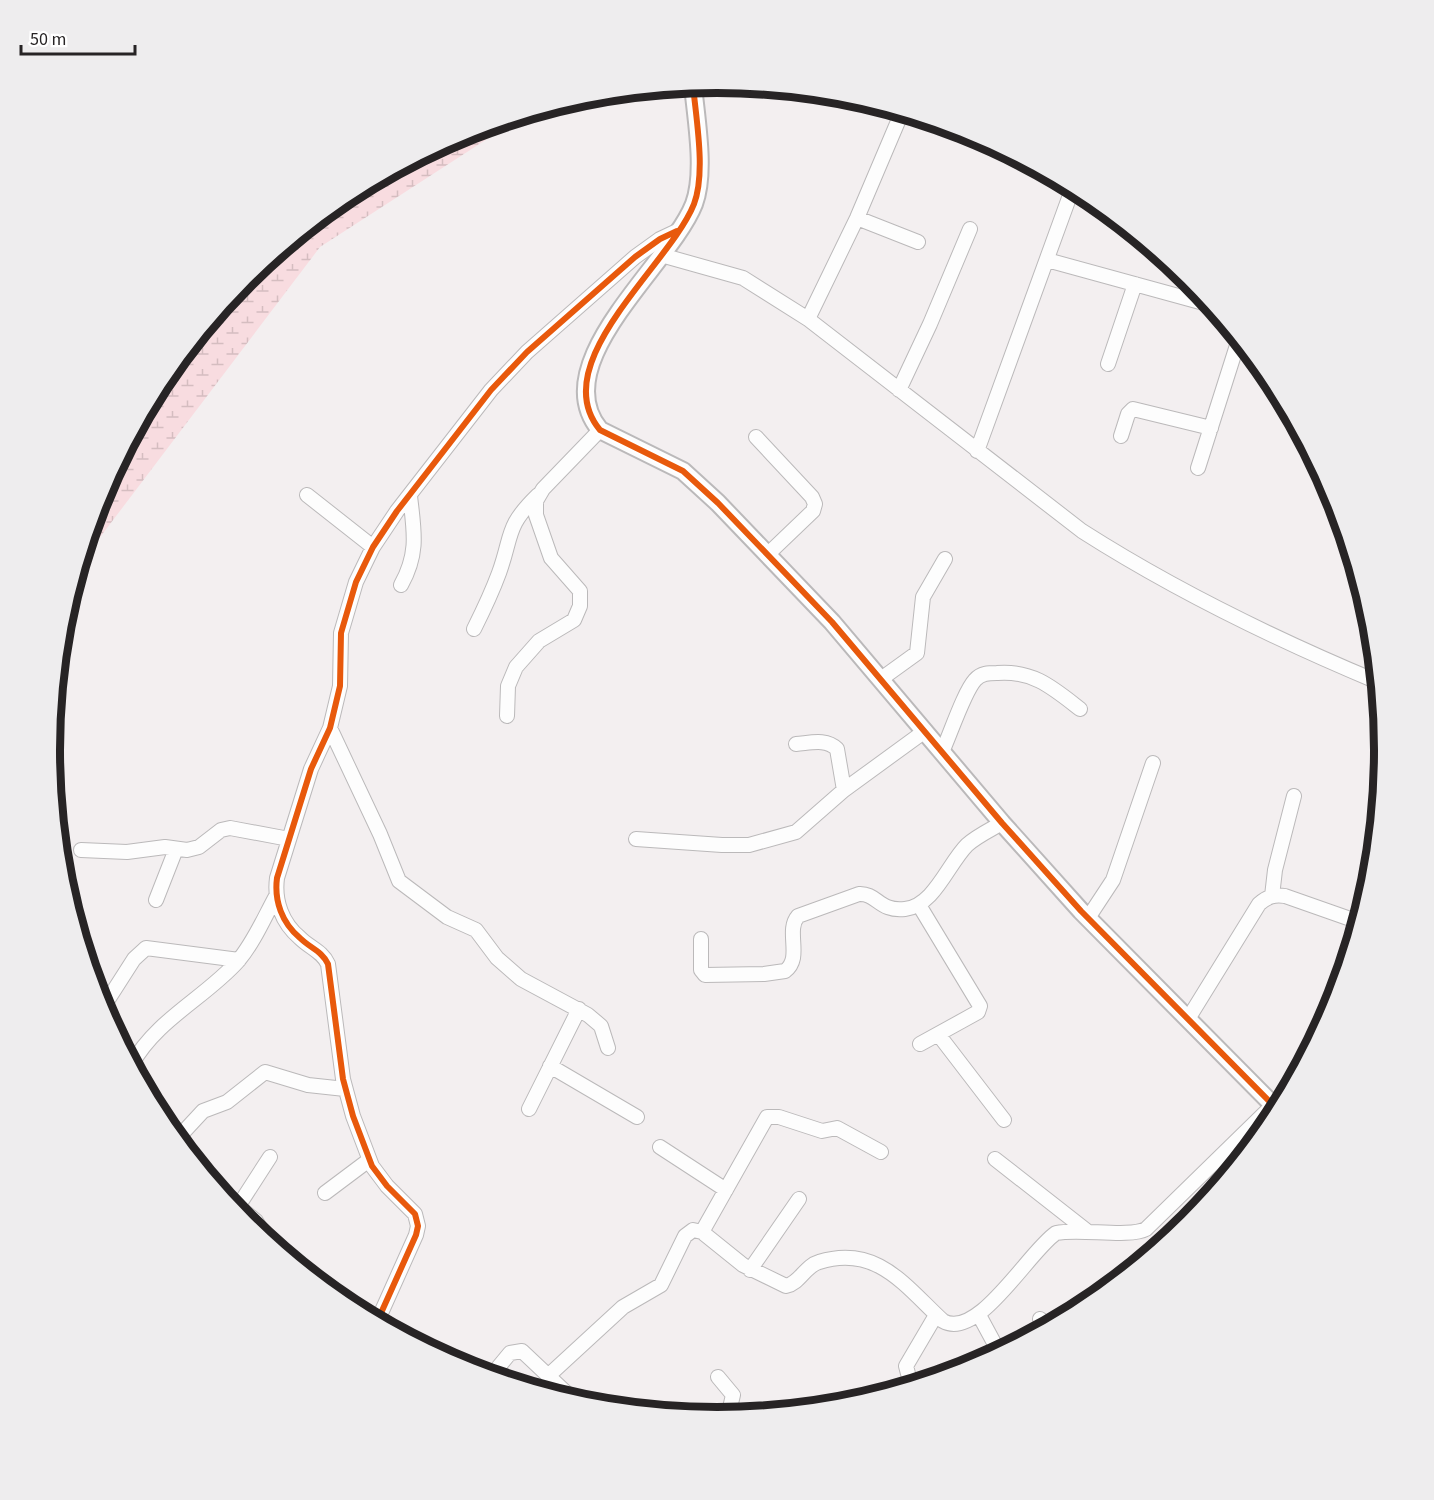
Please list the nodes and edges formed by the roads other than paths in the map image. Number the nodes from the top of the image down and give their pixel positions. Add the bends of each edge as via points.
1 (694, 94) edge
2 (899, 119) edge
3 (1070, 196) edge
4 (857, 218) junction
5 (970, 229) dead end
6 (677, 231) junction
7 (918, 242) dead end
8 (662, 255) junction
9 (1047, 260) junction
10 (1135, 284) junction
11 (1196, 301) edge
12 (808, 319) junction
13 (1236, 348) edge
14 (1108, 364) dead end
15 (899, 390) junction
16 (1211, 428) junction
17 (600, 430) junction
18 (1121, 436) dead end
19 (756, 437) dead end
20 (977, 451) junction
21 (1198, 468) dead end
22 (538, 494) junction
23 (307, 495) dead end
24 (410, 496) junction
25 (373, 547) junction
26 (767, 555) junction
27 (945, 559) dead end
28 (401, 585) dead end
29 (474, 629) dead end
30 (1370, 678) edge
31 (881, 679) junction
32 (1080, 709) dead end
33 (507, 716) dead end
34 (330, 728) junction
35 (925, 731) junction
36 (796, 744) dead end
37 (942, 752) junction
38 (1153, 763) dead end
39 (844, 790) junction
40 (1294, 796) dead end
41 (1002, 823) junction
42 (289, 839) junction
43 (636, 839) dead end
44 (176, 849) junction
45 (81, 850) dead end
46 (276, 896) junction
47 (1272, 896) junction
48 (156, 900) dead end
49 (919, 905) junction
50 (1088, 918) junction
51 (1352, 920) edge
52 (701, 939) dead end
53 (239, 960) junction
54 (109, 998) edge
55 (579, 1009) junction
56 (1188, 1019) junction
57 (938, 1034) junction
58 (920, 1044) dead end
59 (608, 1048) dead end
60 (137, 1057) edge
61 (550, 1066) junction
62 (345, 1089) junction
63 (1271, 1103) edge
64 (529, 1109) dead end
65 (637, 1116) dead end
66 (1004, 1120) dead end
67 (1256, 1125) edge
68 (183, 1132) edge
69 (660, 1147) dead end
70 (881, 1152) dead end
71 (270, 1157) dead end
72 (995, 1159) dead end
73 (369, 1160) junction
74 (726, 1190) junction
75 (326, 1193) dead end
76 (799, 1198) dead end
77 (241, 1202) edge
78 (1087, 1230) junction
79 (702, 1232) junction
80 (750, 1270) junction
81 (380, 1314) edge
82 (936, 1315) junction
83 (979, 1315) junction
84 (995, 1345) edge
85 (497, 1369) edge
86 (548, 1377) junction
87 (718, 1377) dead end
88 (909, 1378) edge
89 (560, 1388) edge
90 (730, 1407) edge

1 - 6 street via 699,186 694,205
2 - 4 street
3 - 9 street
4 - 7 street
4 - 12 street
5 - 15 street
6 - 8 street
6 - 24 street via 635,257 527,352 491,390
8 - 12 street via 743,278
8 - 17 street via 608,331 587,371 584,399 591,420
9 - 10 street
9 - 20 street
10 - 11 street
10 - 14 street
12 - 15 street
13 - 16 street
15 - 20 street
16 - 18 street via 1133,409
16 - 21 street
17 - 22 street
17 - 26 street via 683,471
19 - 26 street via 815,504 813,511
20 - 30 street via 1082,531 1135,564 1265,634
22 - 29 street via 510,530 498,575
22 - 33 street via 536,515 551,558 580,591 580,606 574,620 539,641 516,666 508,686
23 - 25 street
24 - 25 street
24 - 28 street via 415,550
25 - 34 street via 356,582 341,633 340,686
26 - 31 street
27 - 31 street via 923,597 917,653
31 - 35 street
32 - 37 street via 1031,675 982,675 973,684
34 - 42 street via 311,769
34 - 55 street via 399,881 447,917 476,930 496,958 521,979
35 - 37 street
35 - 39 street
36 - 39 street via 824,742 834,746
37 - 41 street
38 - 50 street via 1113,880
39 - 43 street via 808,824 775,840 722,845
40 - 47 street
41 - 49 street via 968,844
41 - 50 street
42 - 44 street via 230,828 193,849
42 - 46 street via 277,878
44 - 45 street
44 - 48 street
46 - 53 street
46 - 62 street via 294,932 324,956 328,964
47 - 51 street via 1285,896
47 - 56 street via 1258,904
49 - 52 street via 888,909 868,895 859,894 798,916 792,964 779,973 705,975 701,970
49 - 57 street via 980,1003 978,1012
50 - 56 street
53 - 54 street via 146,948 134,959
53 - 60 street via 159,1029
55 - 59 street via 601,1026
55 - 61 street
56 - 63 street
57 - 58 street
57 - 66 street
61 - 64 street
61 - 65 street
62 - 68 street via 308,1085 265,1072 227,1102 203,1111
62 - 73 street
67 - 78 street via 1146,1228 1137,1233
69 - 74 street
70 - 74 street via 837,1128 822,1131 767,1117
71 - 77 street
72 - 78 street
73 - 75 street
73 - 81 street via 387,1186 415,1214 418,1226
74 - 79 street
76 - 80 street
78 - 83 street via 1065,1231 1048,1238
79 - 80 street
79 - 86 street via 693,1230 685,1236 661,1285 623,1306
80 - 82 street via 786,1286 821,1262 871,1260
82 - 83 street via 947,1324 956,1325
82 - 88 street via 906,1366
83 - 84 street
85 - 86 street via 505,1358 519,1351 526,1353
86 - 89 street
87 - 90 street via 733,1395

